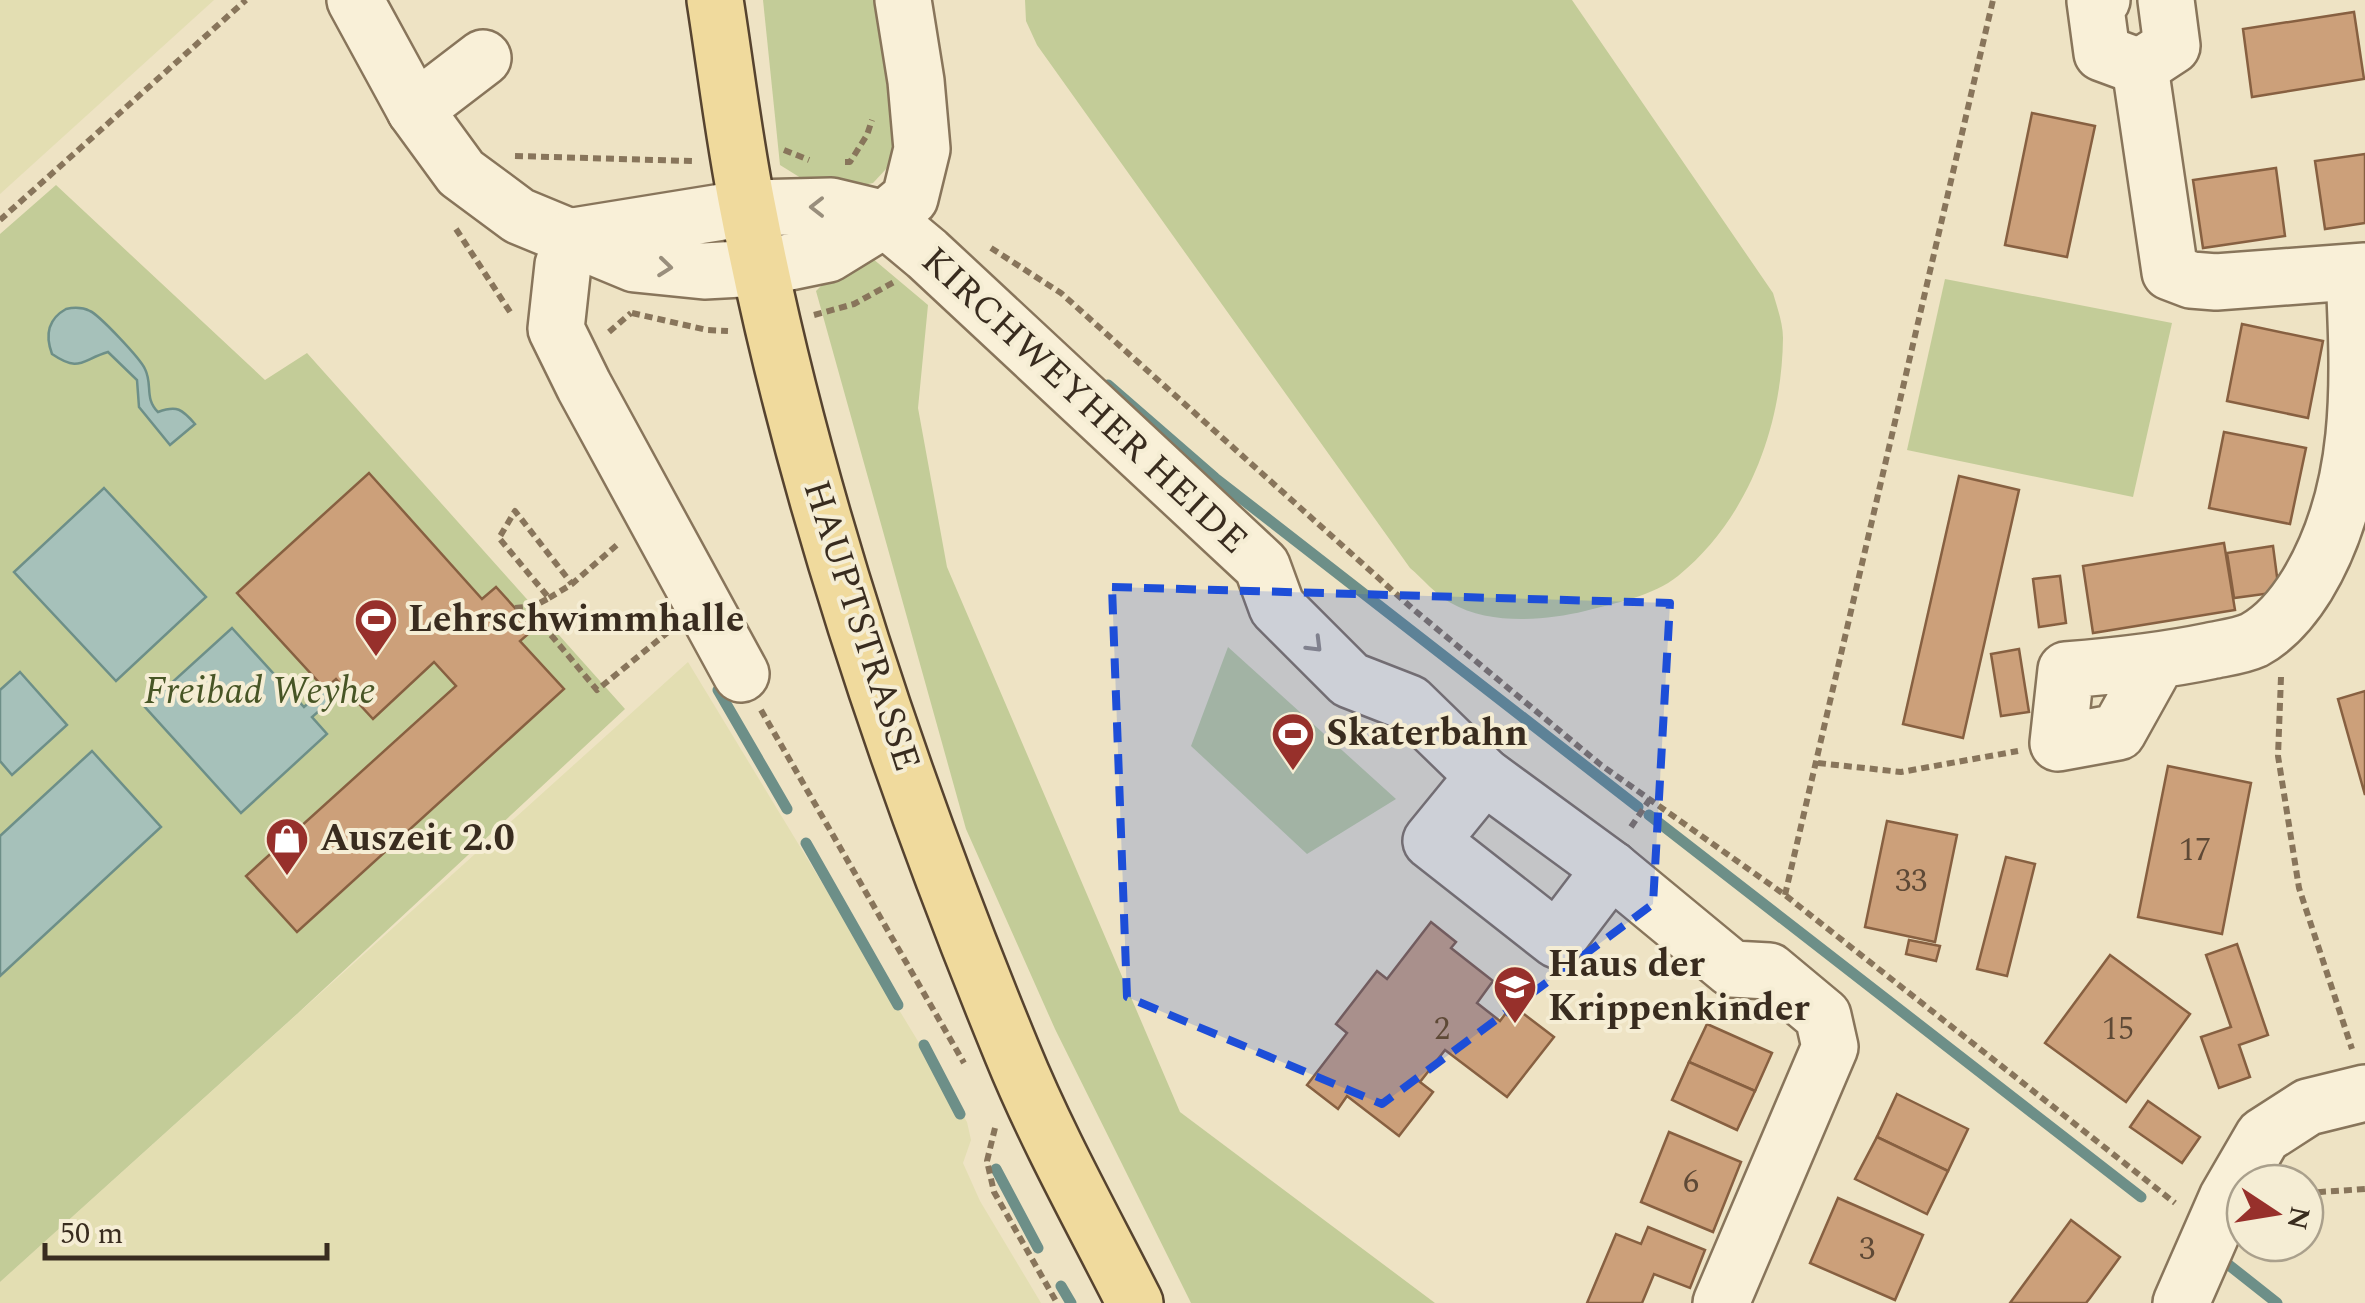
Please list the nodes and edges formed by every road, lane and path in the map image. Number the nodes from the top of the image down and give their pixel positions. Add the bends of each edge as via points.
1 (246, 0) edge
2 (355, 0) edge
3 (715, 0) edge
4 (903, 0) edge
5 (1993, 0) edge
6 (2102, 0) edge
7 (2166, 0) edge
8 (483, 58) dead end
9 (2140, 67) junction
10 (916, 81) junction
11 (415, 110) junction
12 (511, 156) dead end
13 (835, 164) dead end
14 (820, 166) dead end
15 (743, 182) junction
16 (0, 220) edge
17 (885, 220) junction
18 (574, 236) junction
19 (981, 244) dead end
20 (760, 268) junction
21 (2359, 272) edge
22 (623, 540) dead end
23 (572, 584) junction
24 (549, 598) junction
25 (515, 608) dead end
26 (2283, 616) junction
27 (676, 626) dead end
28 (551, 635) dead end
29 (741, 674) joint
30 (2058, 743) joint
31 (1817, 763) junction
32 (1484, 776) junction
33 (1608, 867) junction
34 (1785, 896) junction
35 (2359, 1073) edge
36 (973, 1080) dead end
37 (992, 1114) dead end
38 (2365, 1189) edge
39 (2325, 1192) edge
40 (2213, 1233) junction
41 (1058, 1303) edge
42 (1134, 1303) edge
43 (1721, 1303) edge
44 (2181, 1303) edge

1 - 16 path
2 - 11 street
3 - 15 main road, HAUPTSTRASSE
4 - 10 street
5 - 31 path
6 - 9 street via 2095,1 2102,54
7 - 9 street via 2172,46
8 - 11 street
9 - 21 street via 2170,272 2216,282
10 - 13 path via 879,98 850,162
10 - 17 street via 922,150 910,198
11 - 18 street via 460,174 519,216
12 - 15 path via 674,162
14 - 15 path via 788,149
17 -> 15 street
15 - 18 street
15 - 20 main road, HAUPTSTRASSE
17 - 20 street via 828,254
17 -> 32 street, KIRCHWEYHER HEIDE via 1262,566 1277,607 1350,680 1409,704
18 -> 20 street via 635,264
18 - 29 street via 562,265 556,328
19 - 34 path via 1061,293 1413,608 1601,765
20 - 42 main road, HAUPTSTRASSE via 870,669 1013,1054
21 - 26 street via 2354,450 2338,520 2318,566
22 - 23 path
23 - 24 path
23 - 24 path via 514,511 499,538
24 - 25 path
26 - 30 street via 2253,640 2157,662 2066,670
26 - 35 path via 2281,775 2300,888
27 - 28 path via 598,690
29 - 36 path
30 - 31 path via 1902,772
31 - 34 path
32 - 33 street, KIRCHWEYHER HEIDE
32 - 33 street via 1431,842 1557,940
33 - 43 street, KIRCHWEYHER HEIDE via 1732,969 1769,971 1823,1016 1830,1046
34 - 40 path
35 - 40 street via 2263,1136
37 - 41 path via 996,1129 988,1161 994,1192
38 - 39 path
40 - 44 street

